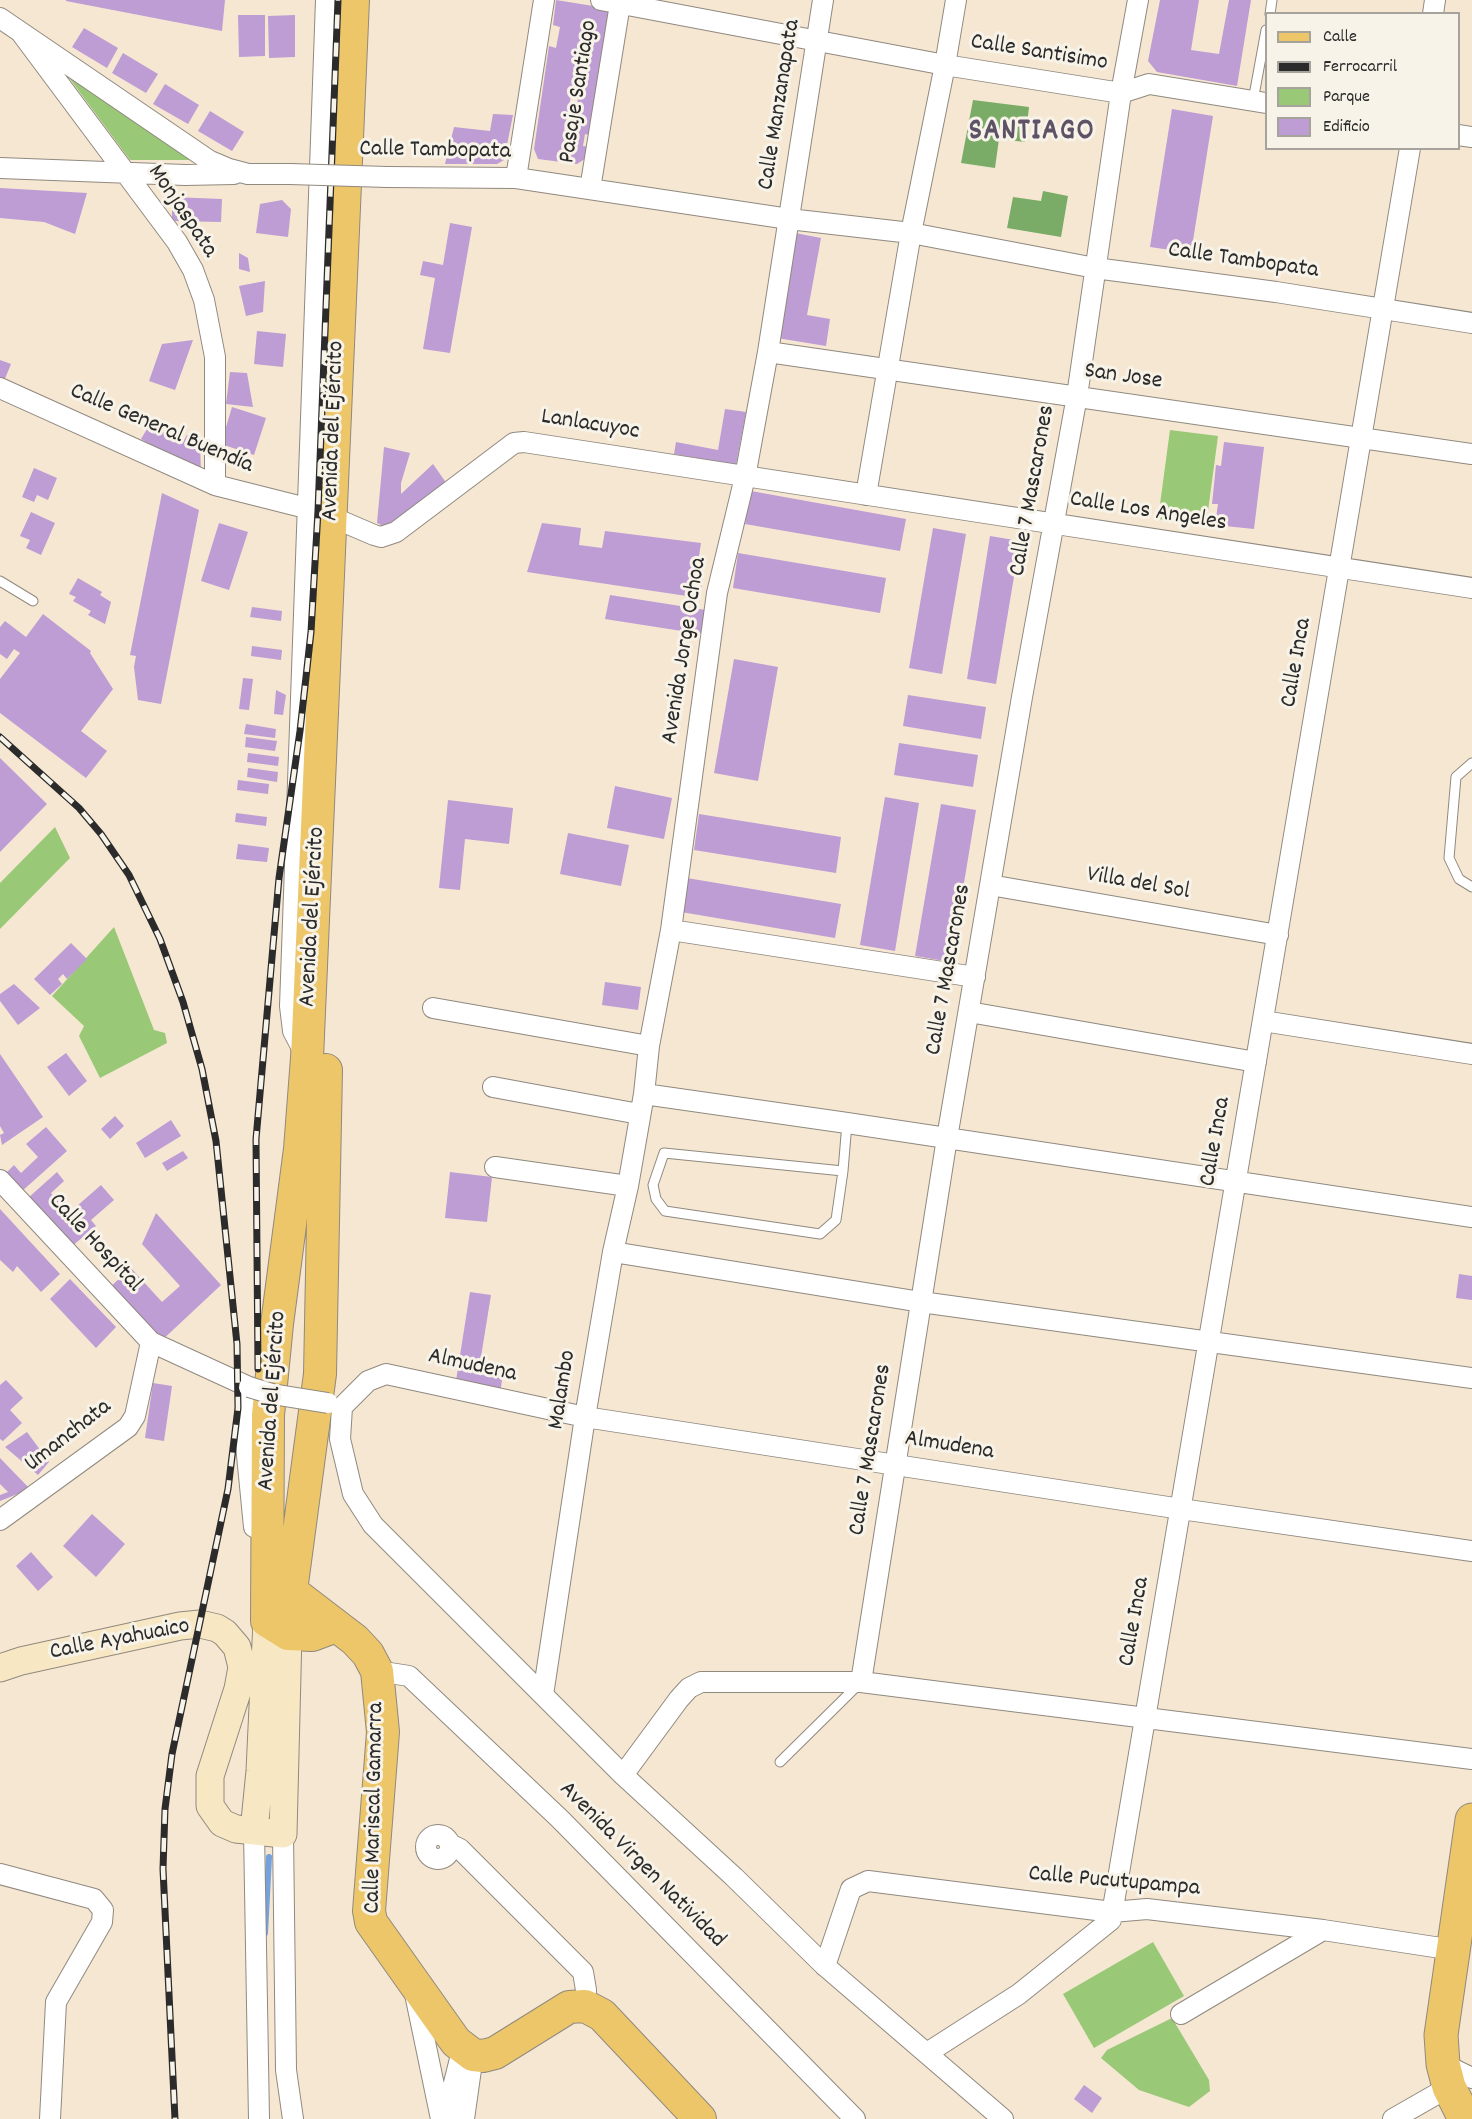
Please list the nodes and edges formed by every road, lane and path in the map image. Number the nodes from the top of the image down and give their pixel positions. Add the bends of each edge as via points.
1 (326, 0) edge
2 (353, 0) edge
3 (372, 0) edge
4 (544, 0) edge
5 (823, 0) edge
6 (956, 0) edge
7 (1138, 0) edge
8 (611, 2) edge
9 (0, 18) edge
10 (22, 34) junction
11 (817, 41) junction
12 (1265, 42) edge
13 (945, 65) junction
14 (1121, 93) junction
15 (1260, 102) edge
16 (1410, 150) edge
17 (0, 168) edge
18 (125, 173) junction
19 (248, 174) junction
20 (516, 178) junction
21 (590, 189) junction
22 (789, 219) junction
23 (911, 234) junction
24 (1095, 268) junction
25 (1383, 308) junction
26 (1472, 323) edge
27 (768, 351) junction
28 (888, 368) junction
29 (0, 388) edge
30 (1077, 396) junction
31 (1361, 438) junction
32 (1472, 454) edge
33 (745, 477) junction
34 (215, 485) junction
35 (866, 495) junction
36 (330, 516) junction
37 (1055, 524) junction
38 (1340, 568) junction
39 (0, 581) edge
40 (1472, 588) edge
41 (33, 601) dead end
42 (1472, 763) edge
43 (990, 885) junction
44 (1472, 887) edge
45 (670, 930) junction
46 (1278, 935) junction
47 (975, 977) junction
48 (433, 1008) dead end
49 (969, 1012) junction
50 (1263, 1021) junction
51 (650, 1046) junction
52 (1472, 1054) edge
53 (1256, 1062) junction
54 (493, 1087) dead end
55 (644, 1094) junction
56 (639, 1114) junction
57 (847, 1123) junction
58 (947, 1138) junction
59 (495, 1167) dead end
60 (843, 1171) junction
61 (0, 1180) edge
62 (1236, 1183) junction
63 (628, 1186) junction
64 (1472, 1217) edge
65 (613, 1252) junction
66 (921, 1302) junction
67 (151, 1342) junction
68 (1209, 1342) junction
69 (1472, 1378) edge
70 (248, 1386) junction
71 (335, 1405) junction
72 (585, 1417) junction
73 (895, 1464) junction
74 (1181, 1509) junction
75 (0, 1520) edge
76 (1472, 1551) edge
77 (278, 1609) junction
78 (336, 1626) junction
79 (0, 1668) edge
80 (377, 1671) junction
81 (861, 1682) junction
82 (543, 1695) junction
83 (1146, 1719) junction
84 (1472, 1759) edge
85 (780, 1762) dead end
86 (623, 1775) junction
87 (1472, 1820) edge
88 (254, 1832) junction
89 (283, 1834) junction
90 (450, 1844) dead end
91 (0, 1874) edge
92 (1112, 1912) junction
93 (1323, 1930) junction
94 (1454, 1950) junction
95 (825, 1966) junction
96 (412, 1980) junction
97 (585, 2006) junction
98 (1181, 2014) dead end
99 (468, 2051) junction
100 (927, 2053) junction
101 (1455, 2096) edge
102 (50, 2119) edge
103 (259, 2119) edge
104 (293, 2119) edge
105 (443, 2119) edge
106 (464, 2119) edge
107 (700, 2119) edge
108 (855, 2119) edge
109 (1003, 2119) edge
110 (1393, 2119) edge

1 - 36 street, Avenida del Ejército
2 - 36 main road, Avenida del Ejército
3 - 36 main road, Avenida del Ejército via 366,108 360,140 360,258
4 - 20 street
5 - 11 street, Calle Manzanapata
6 - 13 street
7 - 14 street, Calle 7 Mascarones
8 - 11 street, Calle Santisimo
8 - 21 street, Pasaje Santiago
9 - 10 street, Calle Tambopata
10 - 18 street, Monjaspata
10 - 19 street, Calle Tambopata via 210,161
11 - 13 street, Calle Santisimo
11 - 22 street, Calle Manzanapata
12 - 15 lane
13 - 14 street, Calle Santisimo
13 - 23 street
14 - 15 street, Calle Santisimo via 1149,84
14 - 24 street, Calle 7 Mascarones
16 - 25 street, Calle Inca
17 - 18 street
18 - 19 street
18 - 34 street, Monjaspata via 177,242 204,300 215,357
19 - 20 street, Calle Tambopata, bridge
20 - 21 street, Calle Tambopata
21 - 22 street, Calle Tambopata
22 - 23 street, Calle Tambopata
22 - 27 street, Avenida Jorge Ochoa
23 - 24 street, Calle Tambopata
23 - 28 street
24 - 25 street, Calle Tambopata
24 - 30 street, Calle 7 Mascarones
25 - 26 street, Calle Tambopata
25 - 31 street, Calle Inca
27 - 28 street, San Jose
27 - 33 street, Avenida Jorge Ochoa
28 - 30 street, San Jose
28 - 35 street
29 - 34 street, Calle General Buendía
30 - 31 street, San Jose
30 - 37 street, Calle 7 Mascarones
31 - 32 street, San Jose
31 - 38 street, Calle Inca
33 - 35 street, Calle Los Angeles
33 - 36 street, Lanlacuyoc via 520,442 396,532 381,537
33 - 45 street, Avenida Jorge Ochoa via 717,593
34 - 36 street, Calle General Buendía
35 - 37 street, Calle Los Angeles
36 - 77 main road, Avenida del Ejército via 307,1058 268,1415
36 - 77 main road, Avenida del Ejército via 320,1374
37 - 38 street, Calle Los Angeles
37 - 43 street, Calle 7 Mascarones
38 - 40 street, Calle Los Angeles
38 - 46 street, Calle Inca
39 - 41 lane
42 - 44 lane via 1456,777 1449,858 1459,879
43 - 46 street, Villa del Sol
43 - 47 street, Calle 7 Mascarones
45 - 47 street
45 - 51 street, Avenida Jorge Ochoa
46 - 50 street, Calle Inca
47 - 49 street, Calle 7 Mascarones
48 - 51 street
49 - 53 street
49 - 58 street, Calle 7 Mascarones
50 - 52 street
50 - 53 street, Calle Inca
51 - 55 street, Avenida Jorge Ochoa
53 - 62 street, Calle Inca
54 - 56 street
55 - 56 street, Malambo
55 - 57 street
56 - 63 street, Malambo
57 - 58 street
57 - 60 lane
58 - 62 street
58 - 66 street, Calle 7 Mascarones
59 - 63 street
60 - 60 lane via 836,1220 820,1234 665,1211 656,1199 653,1185 664,1153
61 - 67 street, Calle Hospital
62 - 64 street
62 - 68 street, Calle Inca
63 - 65 street, Malambo
65 - 66 street
65 - 72 street, Malambo
66 - 68 street
66 - 73 street, Calle 7 Mascarones
67 - 70 street
67 - 75 street, Umanchata via 135,1416 128,1427
68 - 69 street
68 - 74 street, Calle Inca
70 - 71 street, bridge
70 - 77 street via 246,1445 259,1594
71 - 72 street, Almudena via 368,1381 386,1374
71 - 82 street via 353,1494 373,1525
72 - 73 street, Almudena
72 - 82 street, Malambo
73 - 74 street, Almudena
73 - 81 street, Calle 7 Mascarones
74 - 76 street, Almudena
74 - 83 street, Calle Inca
77 - 78 main road
77 - 78 main road via 312,1635
77 - 88 main road, Avenida del Ejército
77 - 89 main road, Avenida del Ejército
78 - 80 main road via 356,1640
79 - 88 main road, Calle Ayahuaico via 180,1626 200,1624 225,1633 237,1647 242,1667 210,1776 210,1806 222,1823
80 - 96 main road, Calle Mariscal Gamarra via 383,1732 369,1911 372,1922
80 - 108 street, Avenida Virgen Natividad via 410,1676 560,1819
81 - 83 street
81 - 85 lane
81 - 86 street via 701,1682 689,1688
82 - 86 street
83 - 84 street
83 - 92 street, Calle Inca
86 - 95 street
87 - 94 highway
88 - 89 main road, Calle Ayahuaico
88 - 103 street
89 - 104 street via 286,2070
90 - 97 street via 460,1849 583,1972
91 - 102 street via 94,1899 103,1910 102,1922 56,2002
92 - 93 street, Calle Pucutupampa via 1147,1909
92 - 95 street, Calle Pucutupampa via 868,1881 851,1889
92 - 100 street, Calle Inca via 1111,1920 1018,1994
93 - 94 street, Calle Pucutupampa
93 - 98 street
94 - 101 highway via 1441,2035
95 - 100 street
96 - 99 main road, Calle Mariscal Gamarra via 456,2042
96 - 105 street
97 - 99 main road via 569,2007 495,2053 483,2056
97 - 107 main road via 602,2015
99 - 105 street
99 - 106 street
100 - 109 street
101 - 110 street

